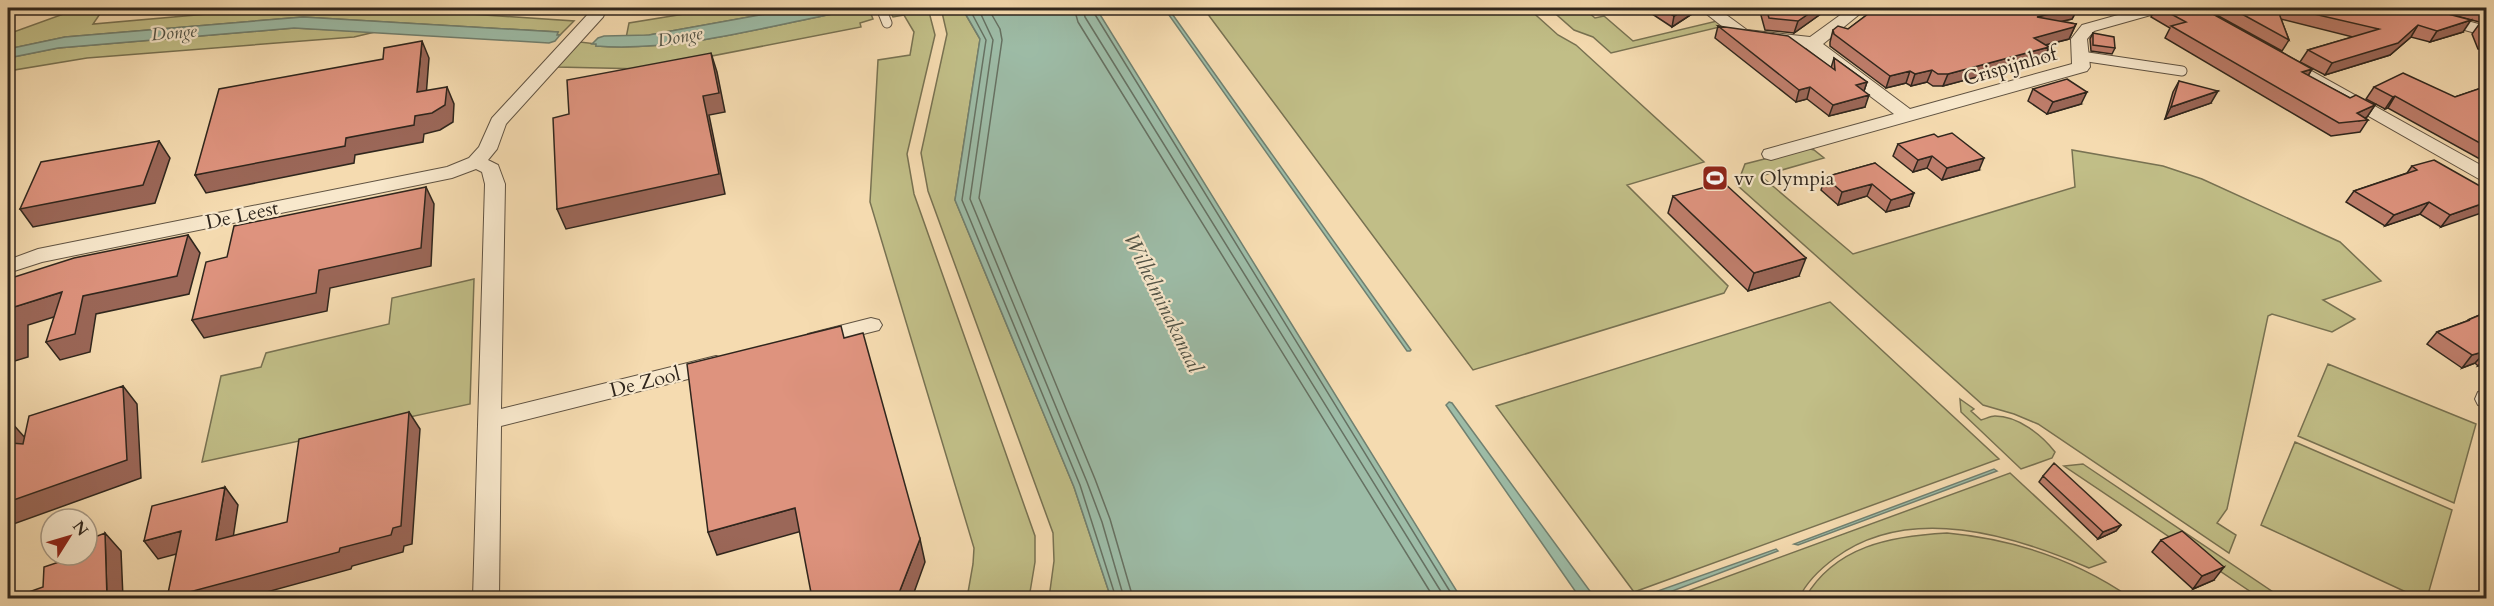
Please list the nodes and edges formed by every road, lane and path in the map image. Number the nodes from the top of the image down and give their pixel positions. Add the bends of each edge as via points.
1 (599, 8) edge
2 (880, 8) edge
3 (1707, 8) edge
4 (1859, 8) edge
5 (2159, 8) edge
6 (2403, 8) edge
7 (887, 22) dead end
8 (2487, 31) edge
9 (1812, 44) junction
10 (2270, 53) edge
11 (2081, 56) junction
12 (2182, 71) dead end
13 (1908, 116) junction
14 (1771, 154) dead end
15 (476, 162) junction
16 (2487, 175) edge
17 (8, 267) edge
18 (871, 325) dead end
19 (790, 345) edge
20 (732, 360) edge
21 (489, 421) junction
22 (486, 598) edge

1 - 15 street via 498,122 488,148
2 - 7 lane
3 - 9 street via 1743,35
4 - 9 street
5 - 11 street, Crispijnhof via 2088,28 2079,39
6 - 8 street
9 - 13 street
10 - 16 street
11 - 12 lane
11 - 13 street, Crispijnhof via 2081,67
13 - 14 street, Crispijnhof
15 - 17 street, De Leest via 452,172 38,256
15 - 21 street via 491,169 495,184
18 - 19 street
20 - 21 street, De Zool
21 - 22 street

